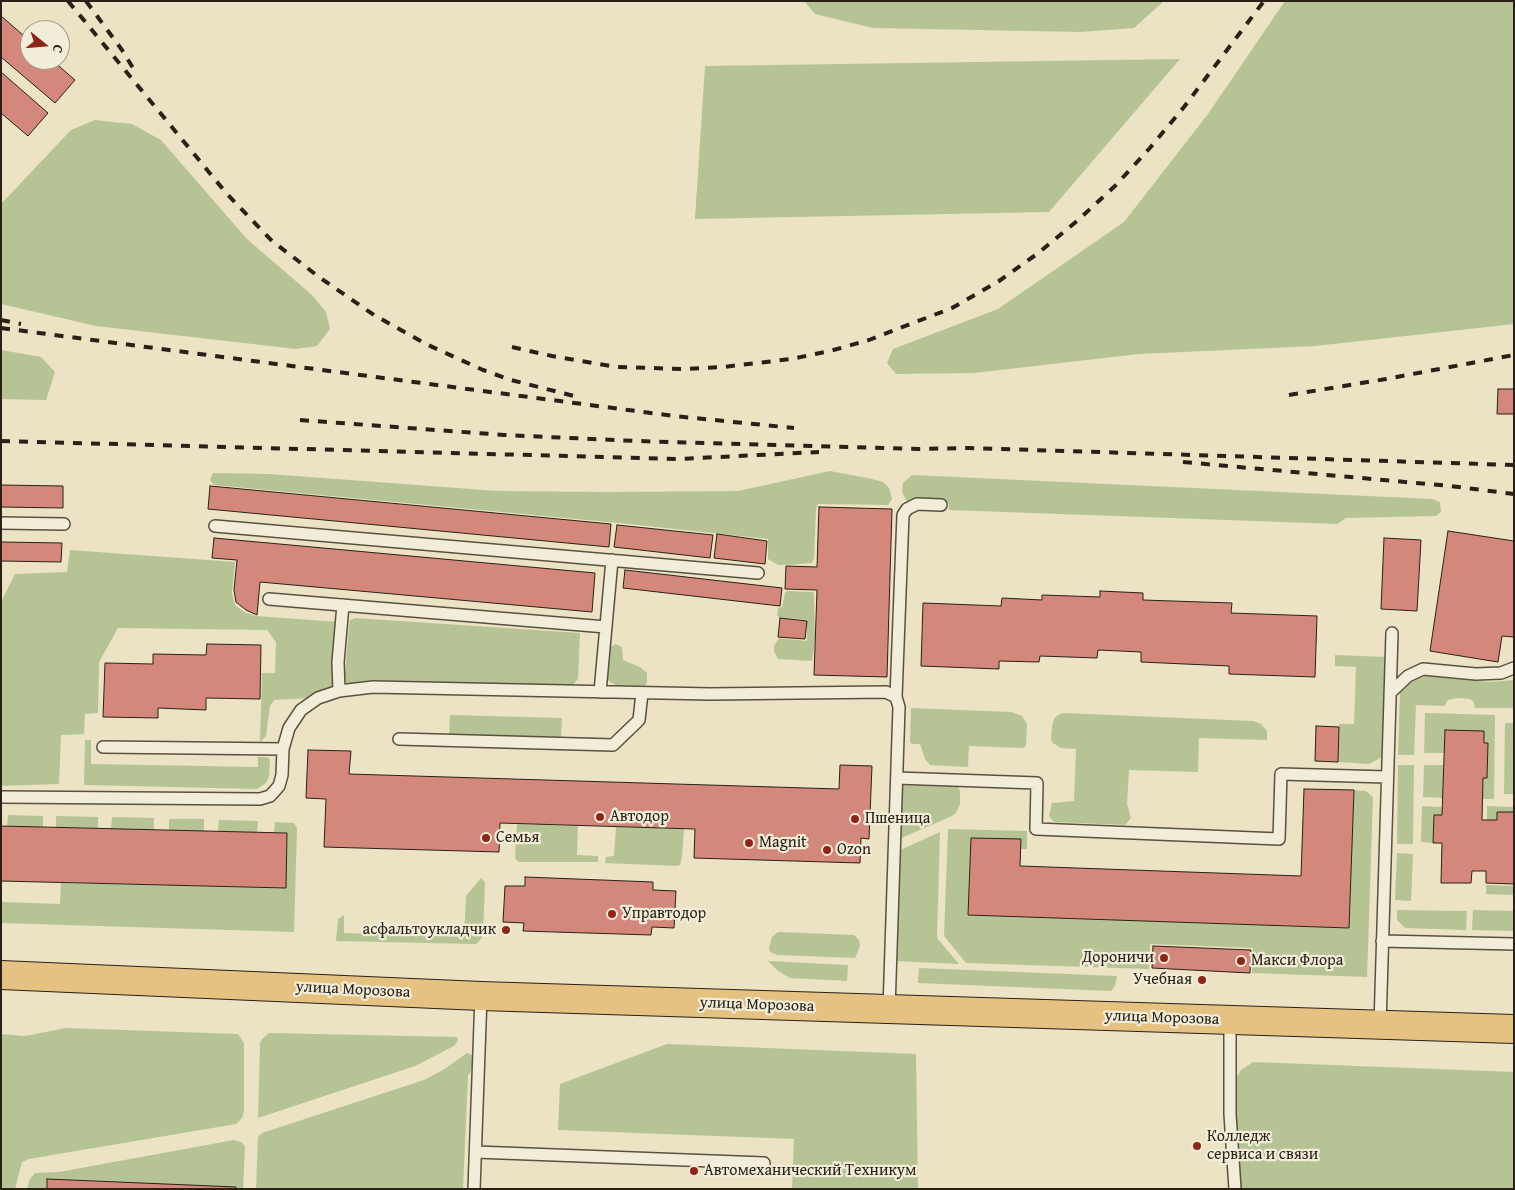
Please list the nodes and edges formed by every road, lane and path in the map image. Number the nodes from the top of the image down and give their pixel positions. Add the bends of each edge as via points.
1 (942, 505) dead end
2 (1, 523) edge
3 (64, 524) dead end
4 (215, 526) dead end
5 (612, 560) junction
6 (758, 573) dead end
7 (269, 599) dead end
8 (343, 605) junction
9 (606, 627) junction
10 (1392, 633) dead end
11 (1514, 668) edge
12 (338, 691) junction
13 (600, 692) junction
14 (642, 693) junction
15 (1390, 693) junction
16 (896, 697) junction
17 (399, 739) dead end
18 (103, 747) dead end
19 (283, 749) junction
20 (1387, 777) junction
21 (897, 778) junction
22 (1, 797) edge
23 (1382, 941) junction
24 (1514, 944) edge
25 (1, 976) edge
26 (481, 996) junction
27 (889, 1009) junction
28 (1230, 1020) junction
29 (1380, 1024) junction
30 (1514, 1028) edge
31 (476, 1152) junction
32 (764, 1163) dead end
33 (474, 1189) edge
34 (1235, 1189) edge

1 - 16 lane via 917,504 903,515
2 - 3 lane
4 - 5 lane
5 - 6 lane
5 - 9 lane
7 - 8 lane
8 - 9 lane
8 - 12 lane
9 - 13 lane
10 - 15 lane
11 - 15 lane via 1501,673 1476,674 1423,670 1408,676
12 - 13 lane via 373,687
12 - 19 lane via 318,698 301,710 289,728
13 - 14 lane
14 - 16 lane via 886,692
14 - 17 lane via 639,720 613,745
15 - 20 lane
16 - 21 lane via 899,708
18 - 19 lane
19 - 22 lane via 279,786 270,796 260,799
20 - 21 lane via 1281,774 1279,839 1036,829 1038,783
20 - 23 lane
21 - 27 lane
23 - 24 lane
23 - 29 lane
25 - 26 main road, улица Морозова
26 - 27 main road, улица Морозова
26 - 31 lane
27 - 28 main road, улица Морозова
28 - 29 main road, улица Морозова
28 - 34 lane via 1230,1114
29 - 30 main road, улица Морозова
31 - 32 lane
31 - 33 lane

